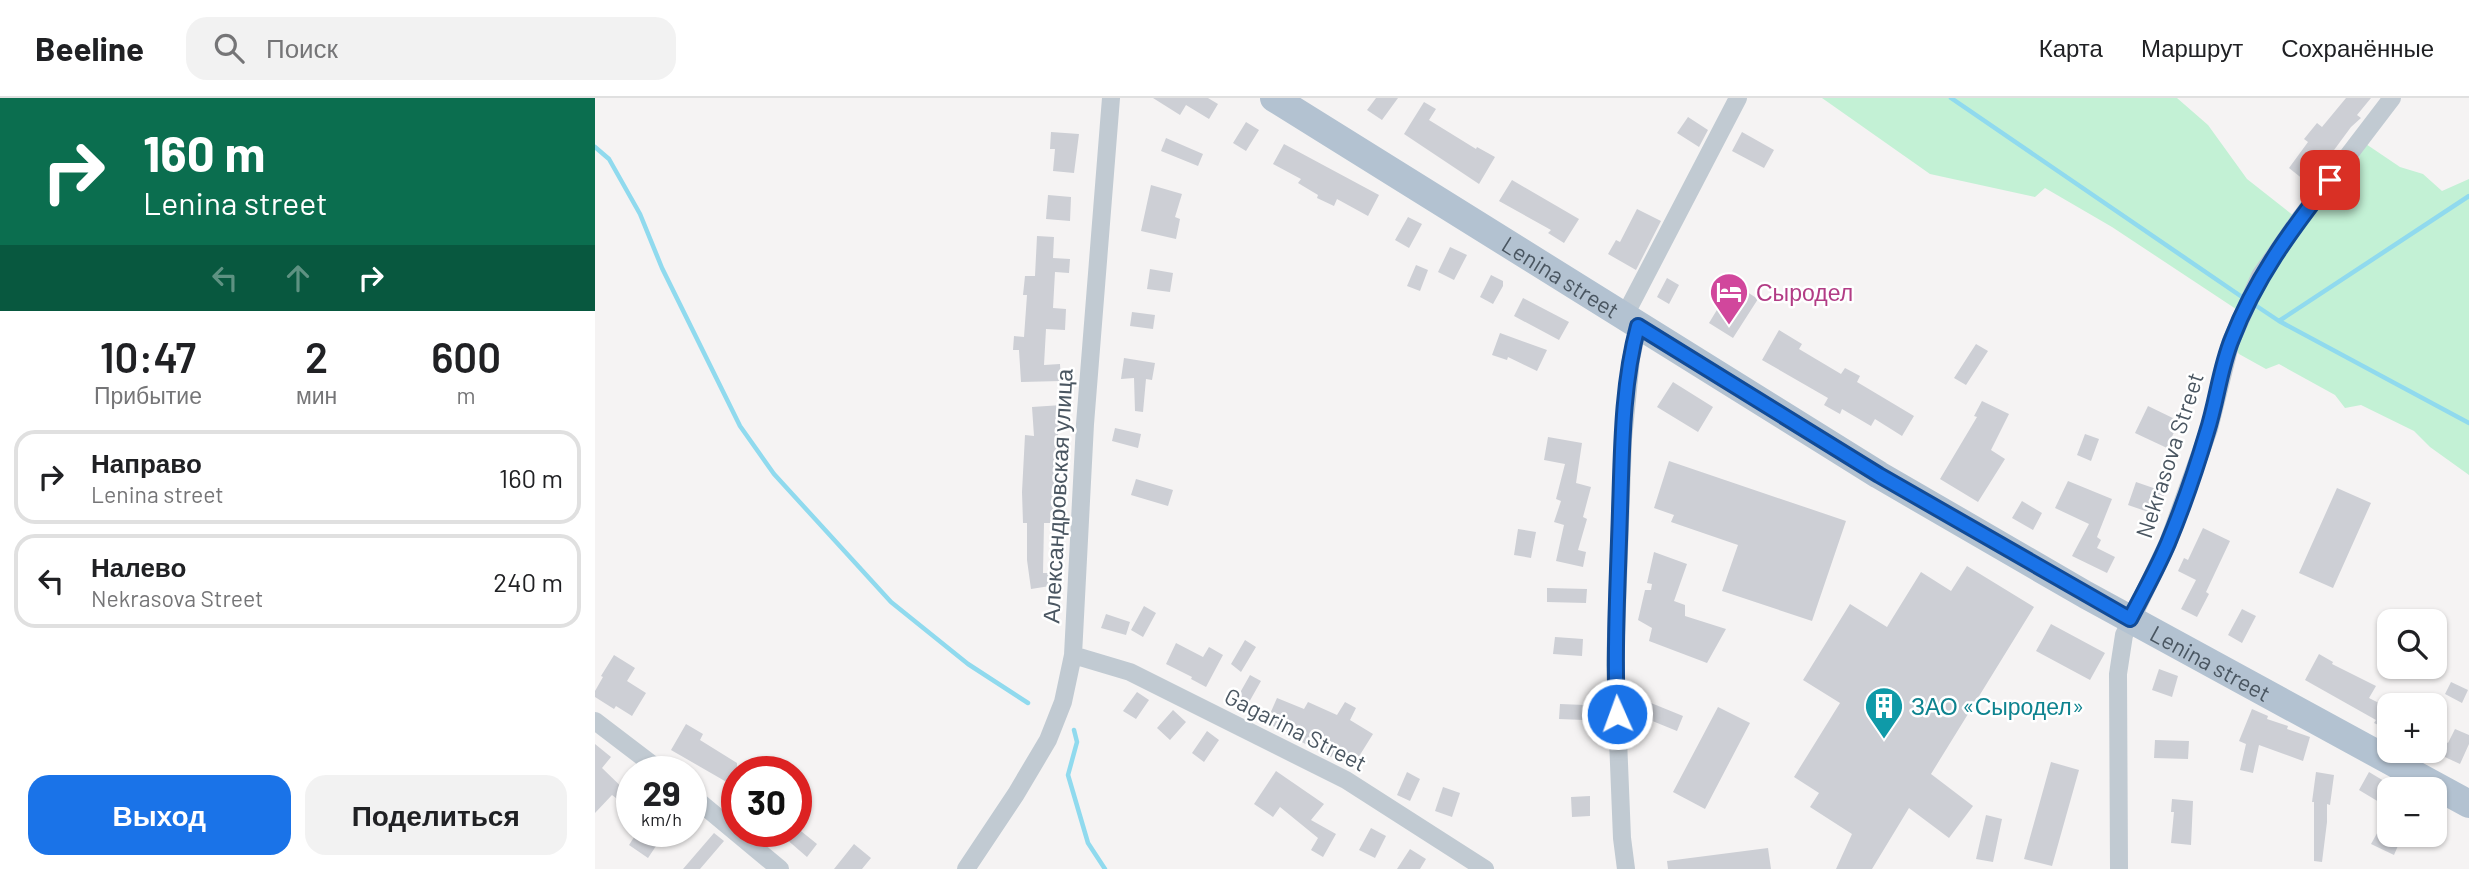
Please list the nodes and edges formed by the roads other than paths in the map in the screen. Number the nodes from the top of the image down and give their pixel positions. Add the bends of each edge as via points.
1 (1111, 98) edge
2 (1274, 98) edge
3 (1738, 98) edge
4 (2392, 98) edge
5 (1631, 321) junction
6 (2130, 619) junction
7 (1073, 655) junction
8 (595, 721) edge
9 (641, 756) edge
10 (2469, 804) edge
11 (707, 808) edge
12 (780, 869) edge
13 (966, 869) edge
14 (1485, 869) edge
15 (1626, 869) edge
16 (2119, 869) edge

1 - 7 street, Александровская улица via 1085,424
2 - 5 main road, Lenina street
3 - 5 street
4 - 6 street, Nekrasova Street via 2260,276 2231,341 2209,429 2168,543
5 - 6 main road, Lenina street via 1879,475
5 - 15 street via 1615,664
6 - 10 main road, Lenina street
6 - 16 street, Nekrasova Street via 2118,674
7 - 13 street, Александровская улица via 1063,702 1048,740
7 - 14 street, Gagarina Street via 1130,672 1346,780
8 - 9 street
11 - 12 street

